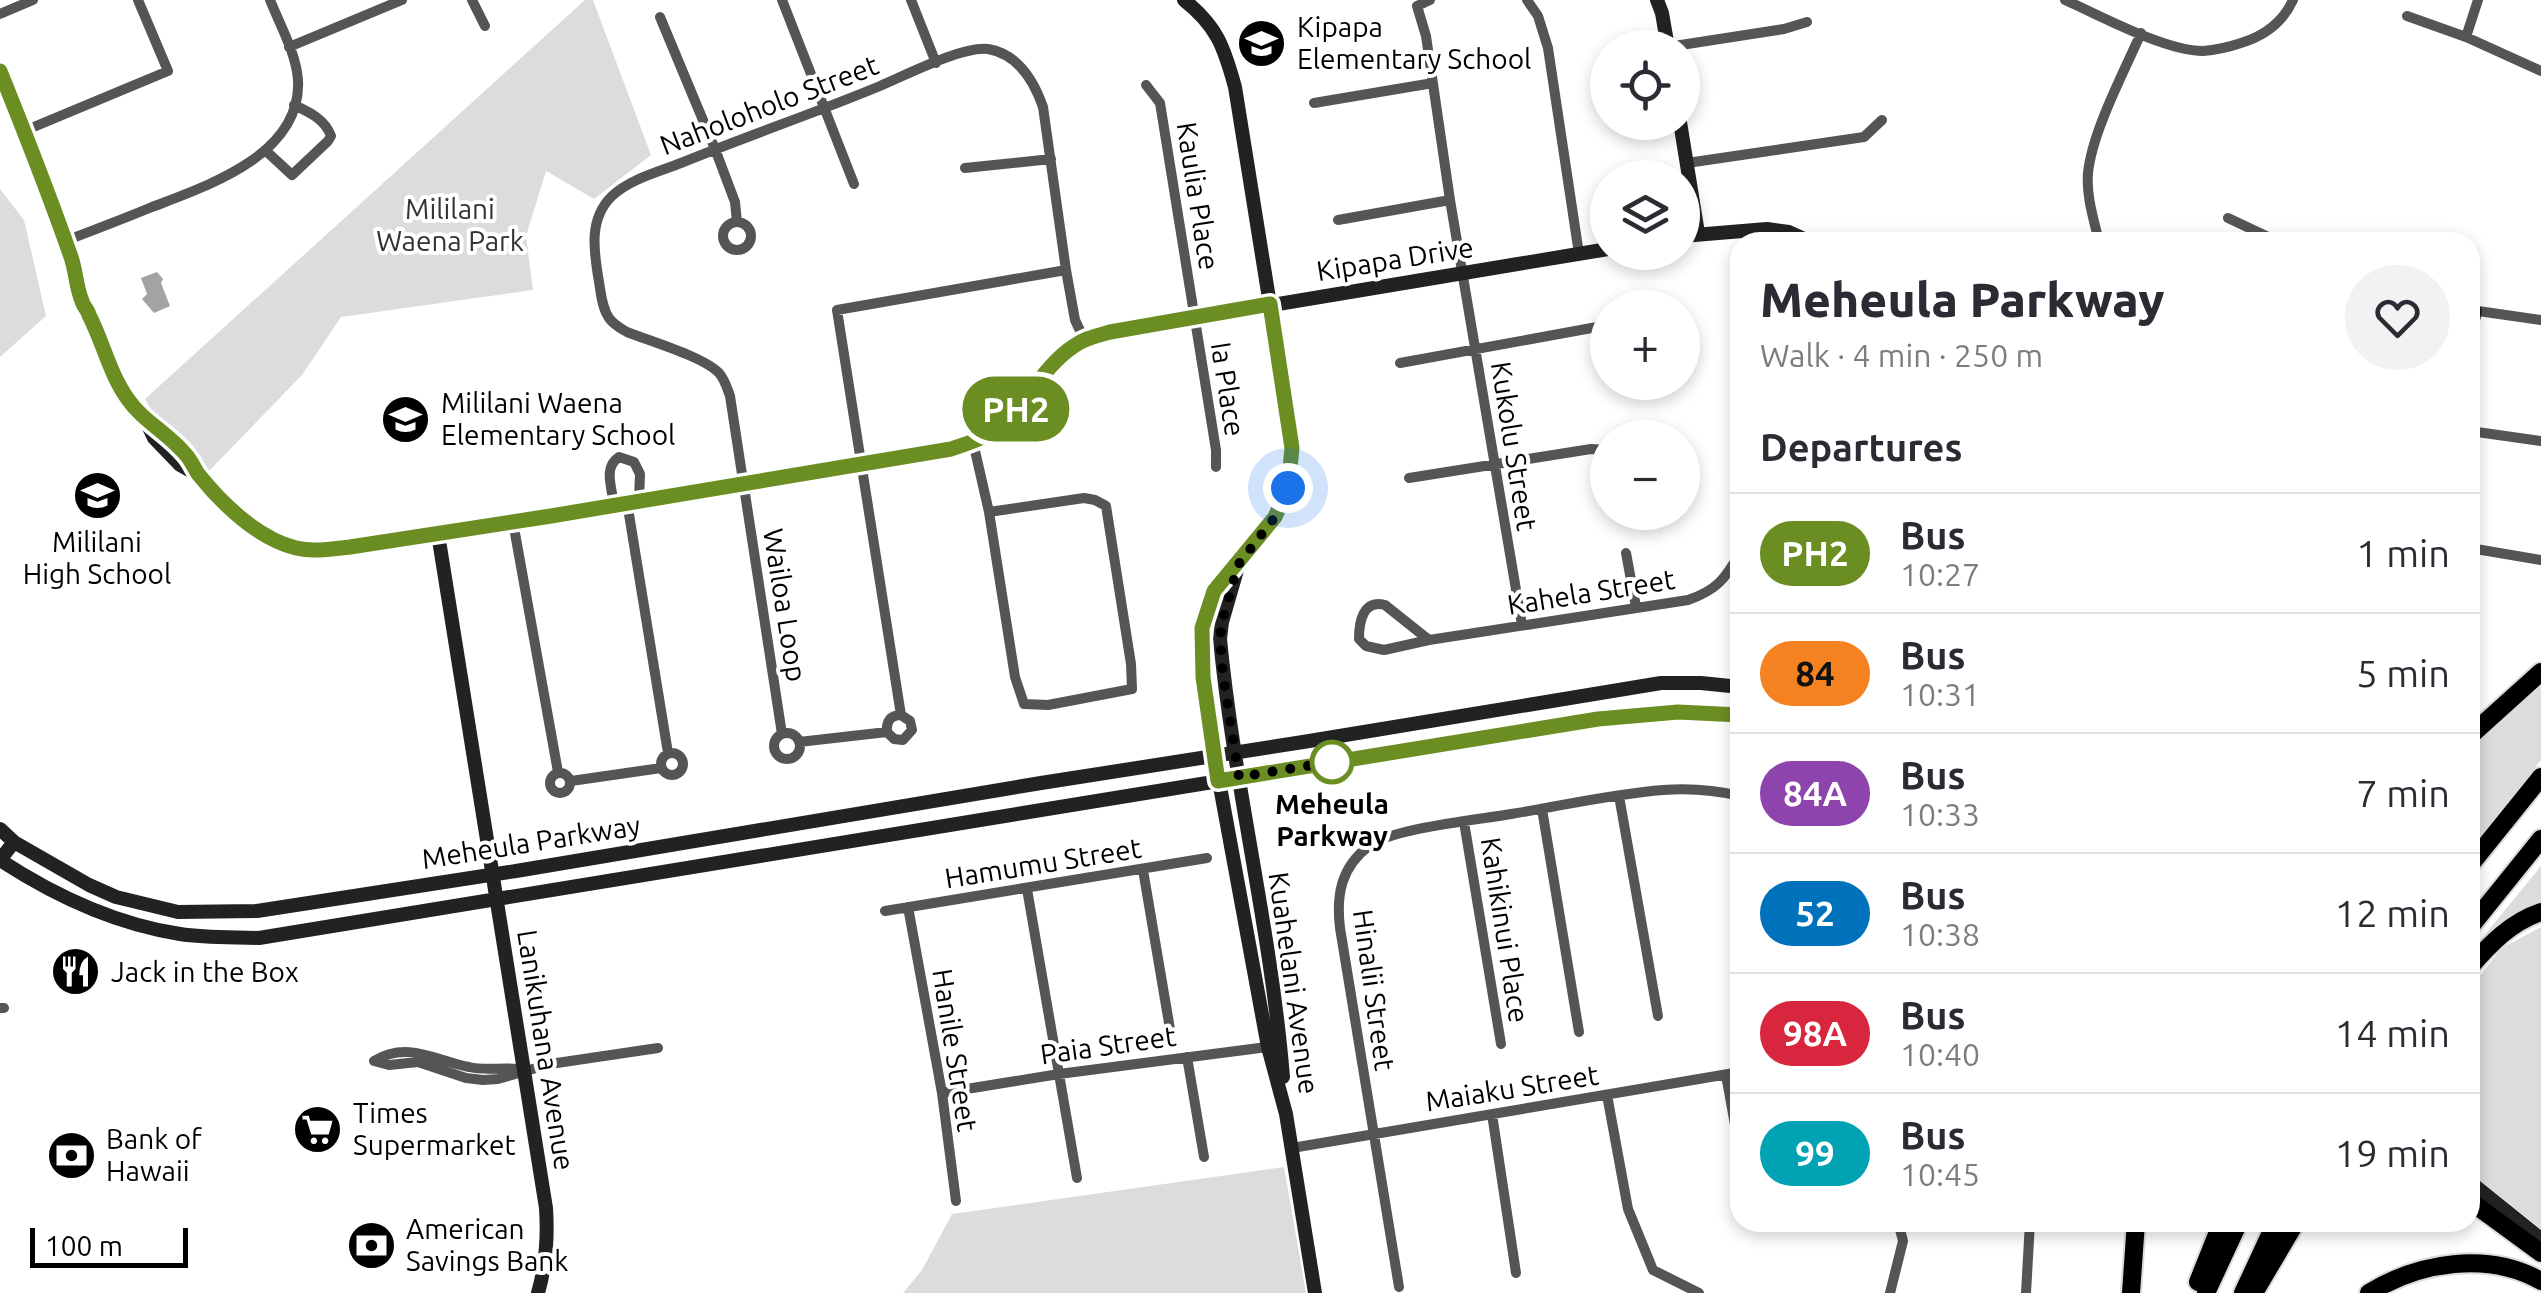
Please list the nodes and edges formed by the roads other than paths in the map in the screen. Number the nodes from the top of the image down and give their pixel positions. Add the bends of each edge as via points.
1 (33, 0) edge
2 (138, 0) edge
3 (270, 0) edge
4 (402, 0) edge
5 (472, 0) edge
6 (782, 0) edge
7 (911, 0) edge
8 (1184, 0) edge
9 (1430, 0) edge
10 (1527, 0) edge
11 (1658, 0) edge
12 (2066, 0) edge
13 (2293, 0) edge
14 (2478, 0) edge
15 (0, 14) edge
16 (2407, 16) dead end
17 (660, 17) dead end
18 (1807, 22) dead end
19 (484, 26) dead end
20 (1665, 30) edge
21 (2141, 34) junction
22 (2466, 37) junction
23 (1700, 43) edge
24 (289, 47) junction
25 (936, 63) junction
26 (0, 70) edge
27 (2541, 71) edge
28 (1433, 83) junction
29 (1146, 86) dead end
30 (1314, 102) dead end
31 (294, 104) junction
32 (825, 109) junction
33 (1882, 120) dead end
34 (24, 131) junction
35 (715, 149) junction
36 (265, 150) junction
37 (1051, 158) junction
38 (1700, 161) edge
39 (965, 168) dead end
40 (854, 184) dead end
41 (1450, 200) junction
42 (2228, 218) dead end
43 (1338, 220) dead end
44 (738, 222) dead end
45 (1790, 232) edge
46 (2097, 232) edge
47 (2257, 232) edge
48 (1700, 233) edge
49 (66, 241) junction
50 (1590, 252) edge
51 (1578, 254) junction
52 (1066, 270) junction
53 (1464, 274) junction
54 (1270, 304) junction
55 (2480, 311) edge
56 (1194, 318) junction
57 (2541, 320) edge
58 (1590, 328) edge
59 (1084, 340) junction
60 (1476, 350) junction
61 (1400, 362) dead end
62 (2480, 432) edge
63 (2541, 441) edge
64 (972, 442) junction
65 (1590, 449) edge
66 (861, 465) junction
67 (1494, 466) junction
68 (1216, 467) dead end
69 (1409, 478) dead end
70 (744, 482) junction
71 (626, 502) junction
72 (989, 512) junction
73 (513, 522) junction
74 (438, 534) junction
75 (2480, 550) edge
76 (1626, 553) dead end
77 (2541, 560) edge
78 (1238, 565) junction
79 (1730, 570) edge
80 (1636, 606) junction
81 (1522, 625) junction
82 (1429, 640) junction
83 (2541, 672) edge
84 (1730, 686) edge
85 (1730, 714) edge
86 (900, 715) junction
87 (2480, 727) edge
88 (887, 732) junction
89 (782, 734) junction
90 (799, 742) junction
91 (1236, 752) junction
92 (668, 753) junction
93 (1214, 754) junction
94 (661, 768) junction
95 (558, 772) junction
96 (1239, 777) junction
97 (2541, 777) edge
98 (571, 781) junction
99 (1218, 781) junction
100 (1730, 794) edge
101 (1619, 796) junction
102 (1542, 809) junction
103 (1464, 822) junction
104 (0, 829) edge
105 (2541, 839) edge
106 (14, 842) junction
107 (2480, 853) edge
108 (1207, 858) dead end
109 (0, 860) edge
110 (1143, 870) junction
111 (493, 874) junction
112 (1027, 888) junction
113 (497, 900) junction
114 (908, 907) junction
115 (886, 911) dead end
116 (2541, 912) edge
117 (2480, 915) edge
118 (2480, 956) edge
119 (1658, 1016) dead end
120 (1170, 1029) dead end
121 (1579, 1032) dead end
122 (1501, 1044) dead end
123 (1274, 1046) junction
124 (658, 1048) dead end
125 (1188, 1057) junction
126 (524, 1070) junction
127 (1730, 1073) edge
128 (1059, 1074) junction
129 (1726, 1074) junction
130 (942, 1092) junction
131 (1607, 1095) junction
132 (1730, 1096) edge
133 (1492, 1114) junction
134 (1374, 1134) junction
135 (1292, 1148) junction
136 (1204, 1157) dead end
137 (1078, 1178) dead end
138 (2480, 1190) edge
139 (956, 1200) dead end
140 (2480, 1211) edge
141 (2480, 1212) edge
142 (1901, 1232) edge
143 (2029, 1232) edge
144 (2135, 1232) edge
145 (2218, 1232) edge
146 (2234, 1232) edge
147 (2271, 1232) edge
148 (2290, 1232) edge
149 (2541, 1239) edge
150 (2541, 1253) edge
151 (2541, 1264) edge
152 (1516, 1273) dead end
153 (2541, 1281) edge
154 (1398, 1287) dead end
155 (538, 1293) edge
156 (1316, 1293) edge
157 (1699, 1293) edge
158 (1890, 1293) edge
159 (2026, 1293) edge
160 (2131, 1293) edge
161 (2194, 1293) edge
162 (2206, 1293) edge
163 (2243, 1293) edge
164 (2254, 1293) edge
165 (2369, 1293) edge

1 - 15 street
2 - 34 street via 168,71
3 - 24 street
4 - 24 street
5 - 19 street
6 - 32 street
7 - 25 street
8 - 54 street, Kuahelani Avenue via 1217,33 1235,86
9 - 28 street, Kukolu Street via 1418,6
10 - 51 street via 1548,48
11 - 20 street
12 - 21 street
13 - 21 street via 2264,34 2222,49 2181,48
14 - 22 street
16 - 22 street
17 - 35 street
18 - 23 street
21 - 46 street via 2091,152
22 - 27 street
24 - 31 street via 298,80
25 - 32 street, Naholoholo Street
25 - 37 street, Naholoholo Street via 988,49 1013,60 1037,89
26 - 34 street, Kipapa Drive
28 - 30 street
28 - 41 street, Kukolu Street
29 - 56 street, Kaulia Place via 1160,103
31 - 36 street
31 - 36 street via 323,122 328,141 292,175
32 - 35 street, Naholoholo Street
32 - 40 street
33 - 38 street via 1864,137
34 - 49 street, Kipapa Drive
35 - 44 street
35 - 70 street, Naholoholo Street via 624,186 600,214 593,242 602,301 616,325 704,363 726,383
36 - 49 street via 230,176
37 - 39 street
37 - 52 street, Naholoholo Street
41 - 43 street
41 - 53 street, Kukolu Street
42 - 47 street
45 - 48 street
49 - 74 street, Kipapa Drive via 82,303 127,399 258,530 300,549 326,550
50 - 51 street, Kipapa Drive
51 - 53 street, Kipapa Drive
52 - 59 street, Naholoholo Street
52 - 66 street via 837,310
53 - 54 street, Kipapa Drive
53 - 60 street, Kukolu Street
54 - 56 street, Kipapa Drive
54 - 78 street, Kuahelani Avenue via 1291,468 1275,517
55 - 57 street
56 - 59 street, Kipapa Drive
56 - 68 street, Ia Place
58 - 60 street
59 - 64 street, Kipapa Drive via 1053,363 1010,416
60 - 61 street
60 - 67 street, Kukolu Street
62 - 63 street
64 - 66 street, Kipapa Drive
64 - 72 street
65 - 67 street
66 - 70 street, Kipapa Drive
66 - 86 street
67 - 69 street
67 - 81 street, Kukolu Street
70 - 71 street, Kipapa Drive
70 - 89 street, Wailoa Loop
71 - 73 street, Kipapa Drive
71 - 92 street
72 - 72 street via 1024,704 1132,688 1106,506 1084,498
73 - 74 street, Kipapa Drive
73 - 95 street
74 - 111 street, Lanikuhana Avenue
75 - 77 street
76 - 80 street
78 - 91 street, Kuahelani Avenue via 1220,639
78 - 93 street, Kuahelani Avenue via 1214,591 1202,628
79 - 80 street, Kahela Street via 1707,593
80 - 81 street, Kahela Street
81 - 82 street, Kahela Street
82 - 82 street, Kahela Street via 1376,602 1359,629 1366,646 1384,650
83 - 87 highway
84 - 91 street, Meheula Parkway via 1661,683
85 - 96 street, Meheula Parkway via 1598,719
86 - 88 street via 888,721
86 - 88 street via 910,720 910,734 898,740
88 - 90 street
89 - 90 street
89 - 90 street via 774,746 780,756 794,757
91 - 93 street, Meheula Parkway
91 - 96 street, Kuahelani Avenue
92 - 94 street
92 - 94 street via 680,757 682,768 672,775
93 - 99 street, Kuahelani Avenue
93 - 111 street, Meheula Parkway
94 - 98 street
95 - 98 street
95 - 98 street via 550,782 556,792 566,792
96 - 99 street, Meheula Parkway
96 - 123 street, Kuahelani Avenue via 1270,960
97 - 107 highway
99 - 113 street, Meheula Parkway
99 - 123 street, Kuahelani Avenue
100 - 101 street, Hinalii Street
101 - 102 street, Hinalii Street
101 - 119 street
102 - 103 street, Hinalii Street
102 - 121 street
103 - 122 street, Kahikinui Place
103 - 134 street, Hinalii Street via 1374,842 1341,882 1337,906
104 - 106 street, Meheula Parkway
105 - 117 highway
106 - 109 street
106 - 111 street, Meheula Parkway via 116,897 178,912 257,911
108 - 110 street, Hamumu Street
109 - 113 street, Meheula Parkway via 77,904 200,936 259,938
110 - 112 street, Hamumu Street
110 - 120 street
111 - 113 street, Lanikuhana Avenue
112 - 114 street, Hamumu Street
112 - 128 street
113 - 126 street, Lanikuhana Avenue
114 - 115 street, Hamumu Street
114 - 130 street, Hanile Street
116 - 118 highway via 2501,934
123 - 125 street, Paia Street
123 - 135 street, Kuahelani Avenue
124 - 126 street
125 - 128 street, Paia Street
125 - 136 street
126 - 126 street via 470,1068 408,1051 374,1061 418,1062 483,1080
126 - 155 street, Lanikuhana Avenue via 547,1222
127 - 129 street, Maiaku Street
128 - 130 street, Paia Street
128 - 137 street
129 - 131 street, Maiaku Street
129 - 132 street
130 - 139 street, Hanile Street
131 - 133 street, Maiaku Street
131 - 157 street via 1628,1209 1653,1270
133 - 134 street, Maiaku Street
133 - 152 street
134 - 135 street, Maiaku Street
134 - 154 street, Hinalii Street
135 - 156 street, Kuahelani Avenue
138 - 149 street
140 - 150 highway
141 - 151 street
142 - 158 street
143 - 159 street
144 - 160 highway
145 - 161 highway
146 - 162 highway
147 - 163 highway
148 - 164 highway
153 - 165 highway via 2512,1267 2456,1264 2417,1270

